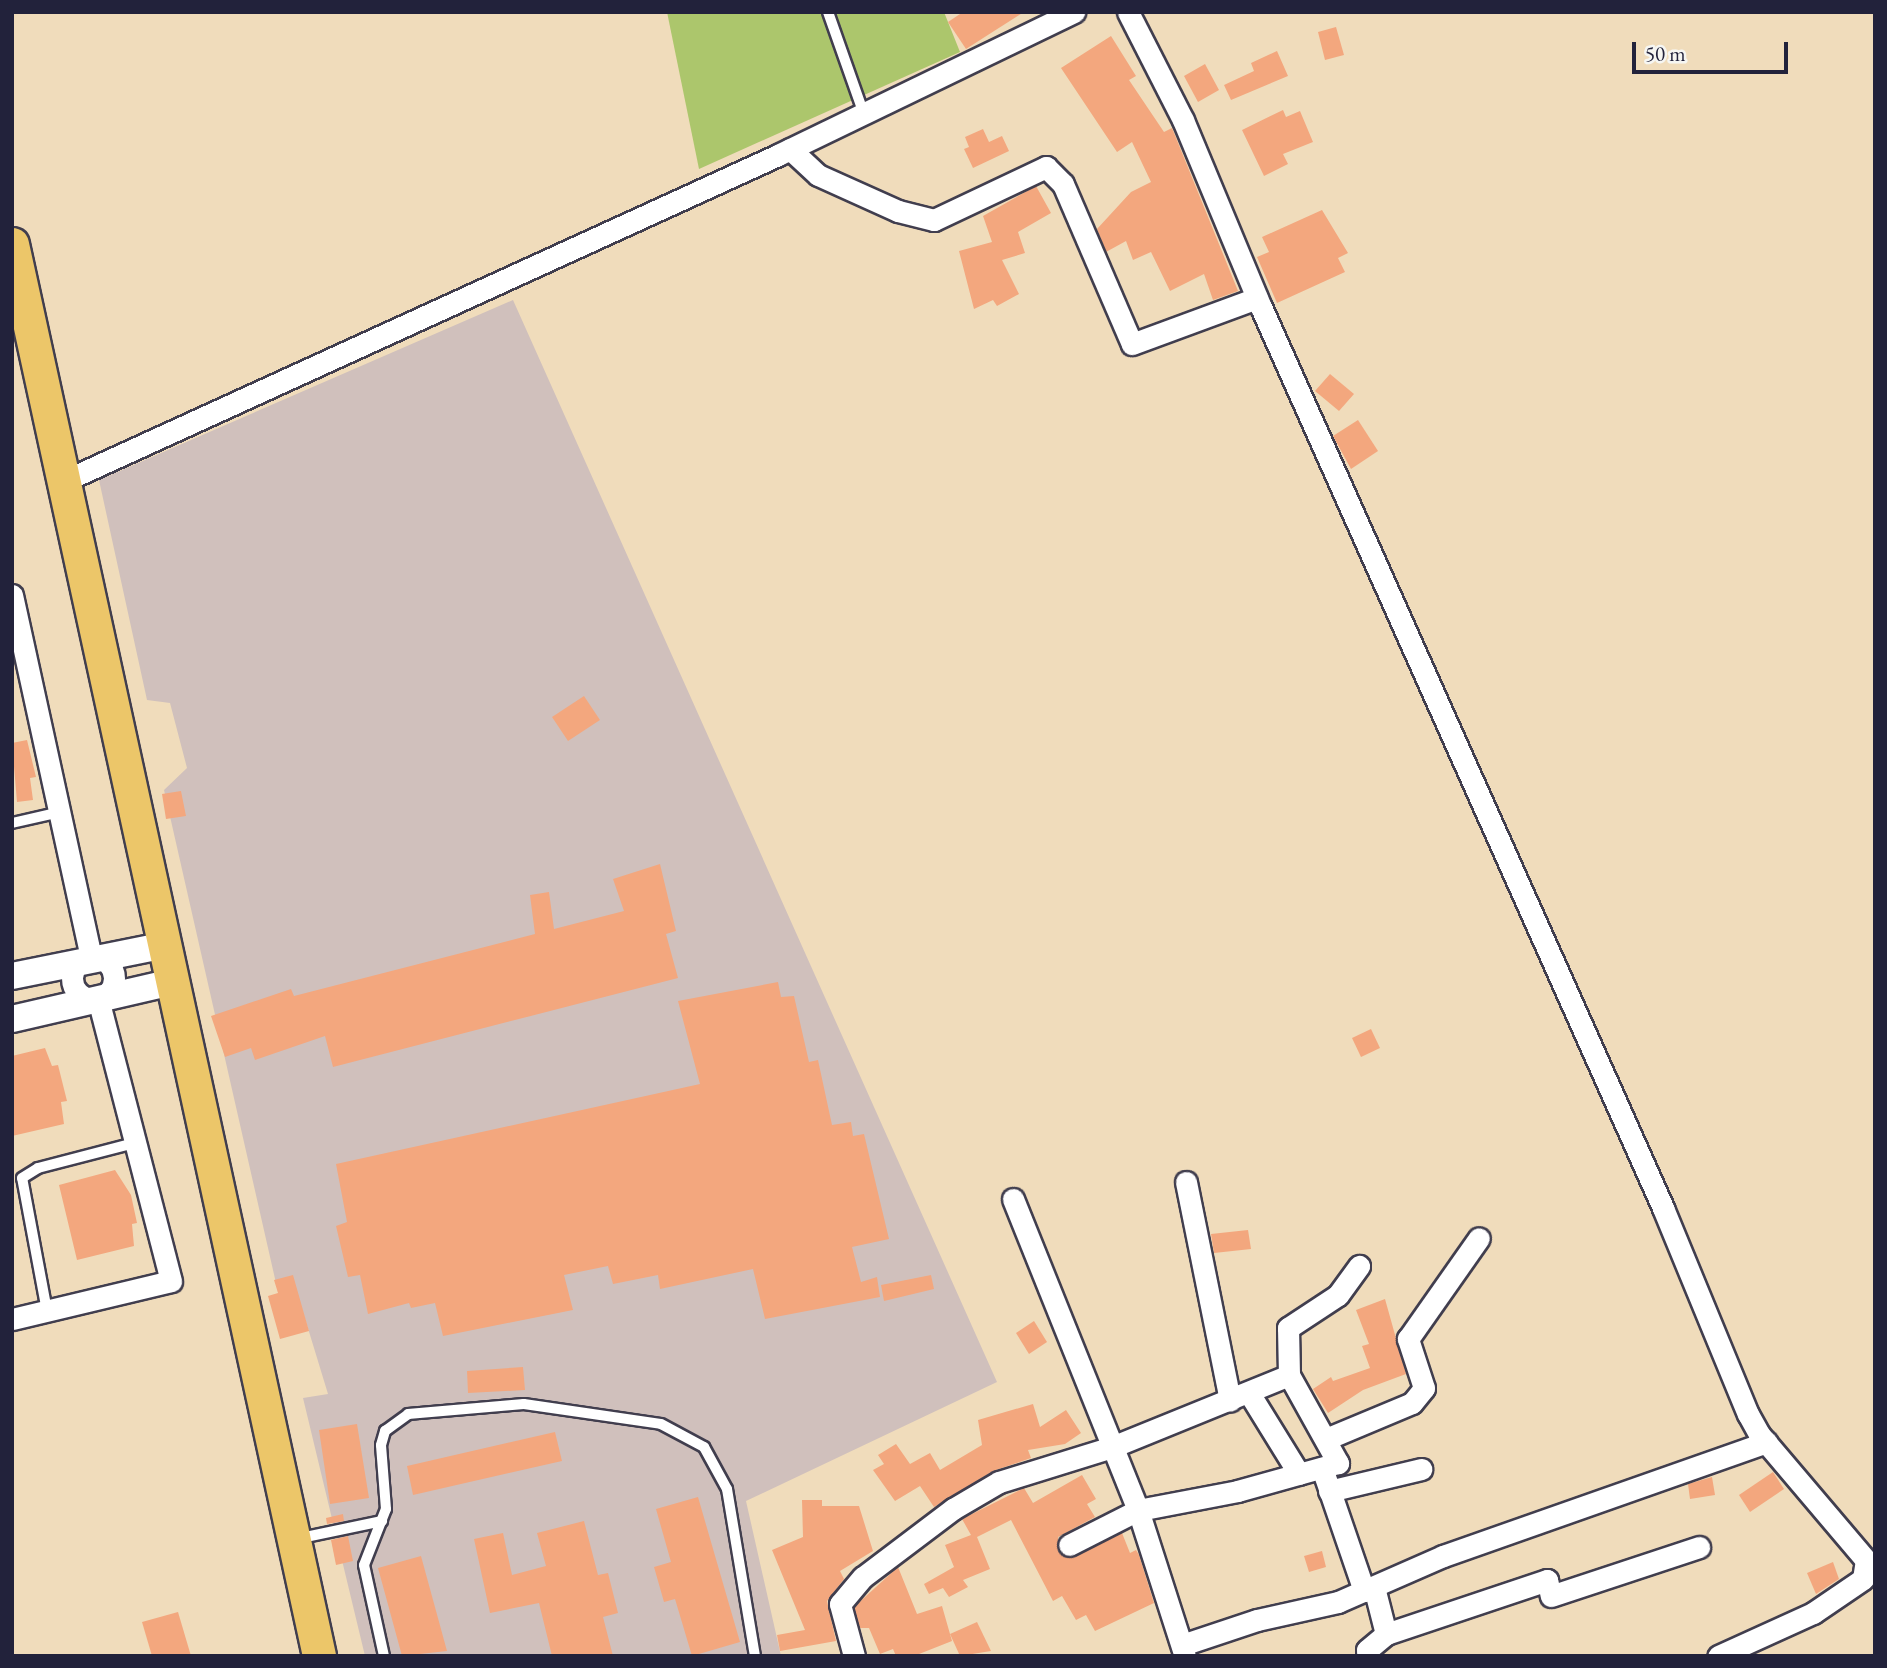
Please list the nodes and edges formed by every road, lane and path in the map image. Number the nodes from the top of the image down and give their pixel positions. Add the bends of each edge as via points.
1 (828, 12) edge
2 (1074, 12) edge
3 (1128, 12) edge
4 (864, 114) junction
5 (790, 149) junction
6 (12, 244) edge
7 (1257, 298) junction
8 (64, 481) junction
9 (12, 595) edge
10 (20, 666) edge
11 (60, 812) junction
12 (12, 823) edge
13 (166, 945) junction
14 (91, 957) junction
15 (12, 976) edge
16 (172, 982) junction
17 (98, 998) junction
18 (12, 1019) edge
19 (135, 1143) junction
20 (1186, 1182) dead end
21 (1013, 1199) dead end
22 (1479, 1238) dead end
23 (1359, 1266) dead end
24 (47, 1311) junction
25 (12, 1319) edge
26 (1289, 1375) junction
27 (1239, 1397) junction
28 (1326, 1439) junction
29 (1767, 1442) junction
30 (1112, 1447) junction
31 (1322, 1468) junction
32 (1421, 1469) dead end
33 (1299, 1474) junction
34 (1329, 1491) junction
35 (1138, 1510) junction
36 (382, 1521) junction
37 (293, 1540) junction
38 (1069, 1545) dead end
39 (1699, 1546) dead end
40 (1369, 1589) junction
41 (1386, 1634) junction
42 (1184, 1650) edge
43 (319, 1656) edge
44 (384, 1656) edge
45 (755, 1656) edge
46 (854, 1656) edge
47 (1368, 1656) edge
48 (1718, 1656) edge

1 - 4 lane
2 - 4 street
3 - 7 street via 1183,120
4 - 5 street
5 - 7 street via 818,175 898,211 934,220 1046,167 1063,184 1132,344
5 - 8 street
6 - 8 main road
7 - 29 street via 1657,1196 1748,1414
8 - 13 main road
9 - 10 street
10 - 11 street
11 - 12 lane
11 - 14 street
13 - 14 street
13 - 16 main road
14 - 15 street
14 - 17 street via 110,964 114,978 110,991
14 - 17 street via 78,962 72,981 84,997
16 - 17 street
16 - 37 main road
17 - 18 street
17 - 19 street
19 - 24 lane via 38,1168 22,1178 20,1189
19 - 24 street via 171,1281
20 - 27 street
21 - 30 street
22 - 28 street via 1409,1339 1424,1388 1412,1403
23 - 26 street via 1338,1295 1288,1328
24 - 25 street
26 - 27 street
26 - 28 street
27 - 30 street
27 - 33 street
28 - 31 street via 1338,1463
29 - 40 street via 1443,1556
29 - 48 street via 1864,1556 1868,1570 1863,1579 1813,1613
30 - 35 street
30 - 46 street via 999,1482 953,1509 863,1577 841,1604
31 - 33 street
31 - 34 street
32 - 34 street
33 - 35 street
34 - 40 street
35 - 38 street
35 - 42 street
36 - 37 lane
36 - 44 lane via 364,1565
36 - 45 lane via 387,1503 383,1438 401,1416 535,1405 673,1427 704,1447 723,1477
37 - 43 main road
39 - 41 street via 1551,1596 1547,1580
40 - 41 street
40 - 42 street
41 - 47 street via 1367,1650

